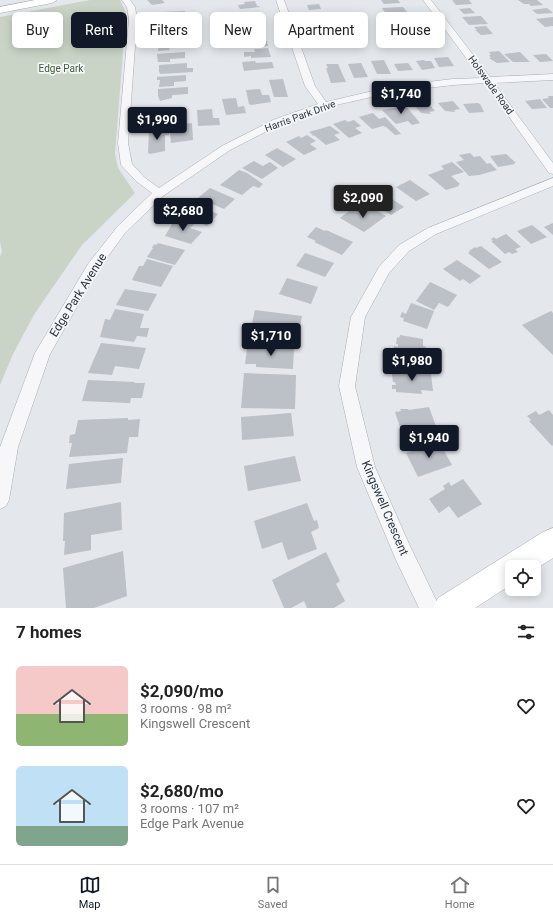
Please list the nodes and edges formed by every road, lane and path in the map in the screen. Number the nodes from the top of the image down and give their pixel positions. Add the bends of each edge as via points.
1 (52, 0) edge
2 (126, 0) edge
3 (280, 0) edge
4 (427, 0) edge
5 (0, 10) edge
6 (553, 77) edge
7 (488, 81) junction
8 (324, 105) junction
9 (553, 171) edge
10 (553, 182) edge
11 (159, 193) junction
12 (4, 448) edge
13 (0, 500) edge
14 (553, 542) edge
15 (524, 560) edge
16 (505, 572) edge
17 (430, 608) edge
18 (448, 608) edge

1 - 5 street
2 - 11 street via 131,7 133,19 123,143 127,165 140,180
3 - 8 street via 310,86
4 - 7 street, Holswade Road
6 - 7 street, Harris Park Drive
7 - 8 street, Harris Park Drive via 453,82 394,90
7 - 9 street, Holswade Road
8 - 11 street, Harris Park Drive via 277,122 226,148
10 - 17 street, Kingswell Crescent via 432,231 404,248 384,270 358,317 347,386 366,467
11 - 12 street, Edge Park Avenue via 121,230 89,274 43,353
12 - 13 street, Edge Park Avenue
14 - 15 street
16 - 18 street

